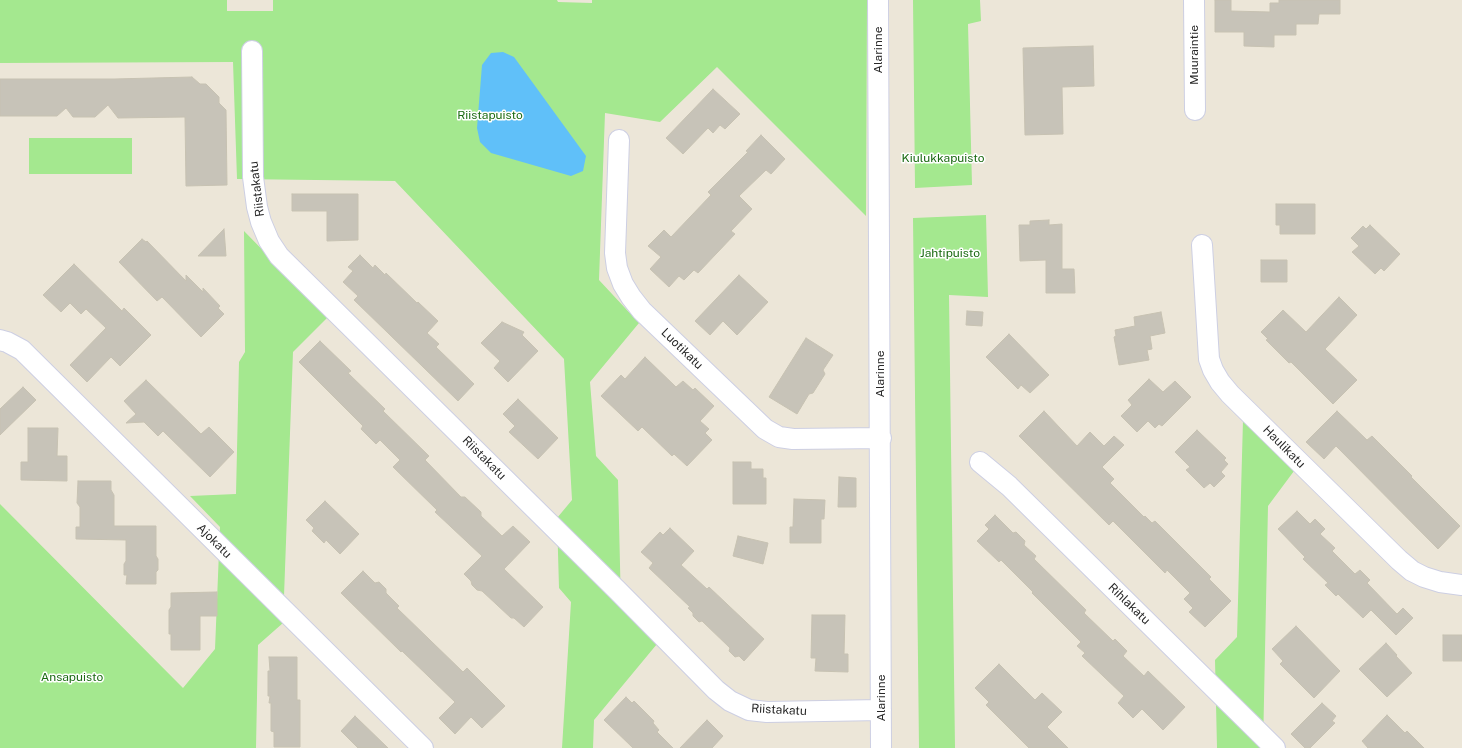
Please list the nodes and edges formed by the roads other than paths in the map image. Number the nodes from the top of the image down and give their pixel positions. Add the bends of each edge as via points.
1 (878, 0) edge
2 (1194, 0) edge
3 (252, 51) dead end
4 (1195, 110) dead end
5 (618, 140) dead end
6 (1202, 245) dead end
7 (0, 340) edge
8 (881, 438) junction
9 (980, 462) dead end
10 (1462, 585) edge
11 (881, 710) junction
12 (423, 748) edge
13 (881, 748) edge
14 (1275, 748) edge

1 - 8 street, Alarinne
2 - 4 street, Muuraintie
3 - 11 street, Riistakatu via 253,177 261,222 279,256 712,687 730,701 749,710 767,712
5 - 8 street, Luotikatu via 615,253 617,268 623,284 642,311 765,430 779,437 793,439
6 - 10 street, Haulikatu via 1210,359 1220,382 1412,571 1440,582
7 - 12 street, Ajokatu via 22,350
8 - 11 street, Alarinne
9 - 14 street, Rihlakatu via 1009,486
11 - 13 street, Alarinne

